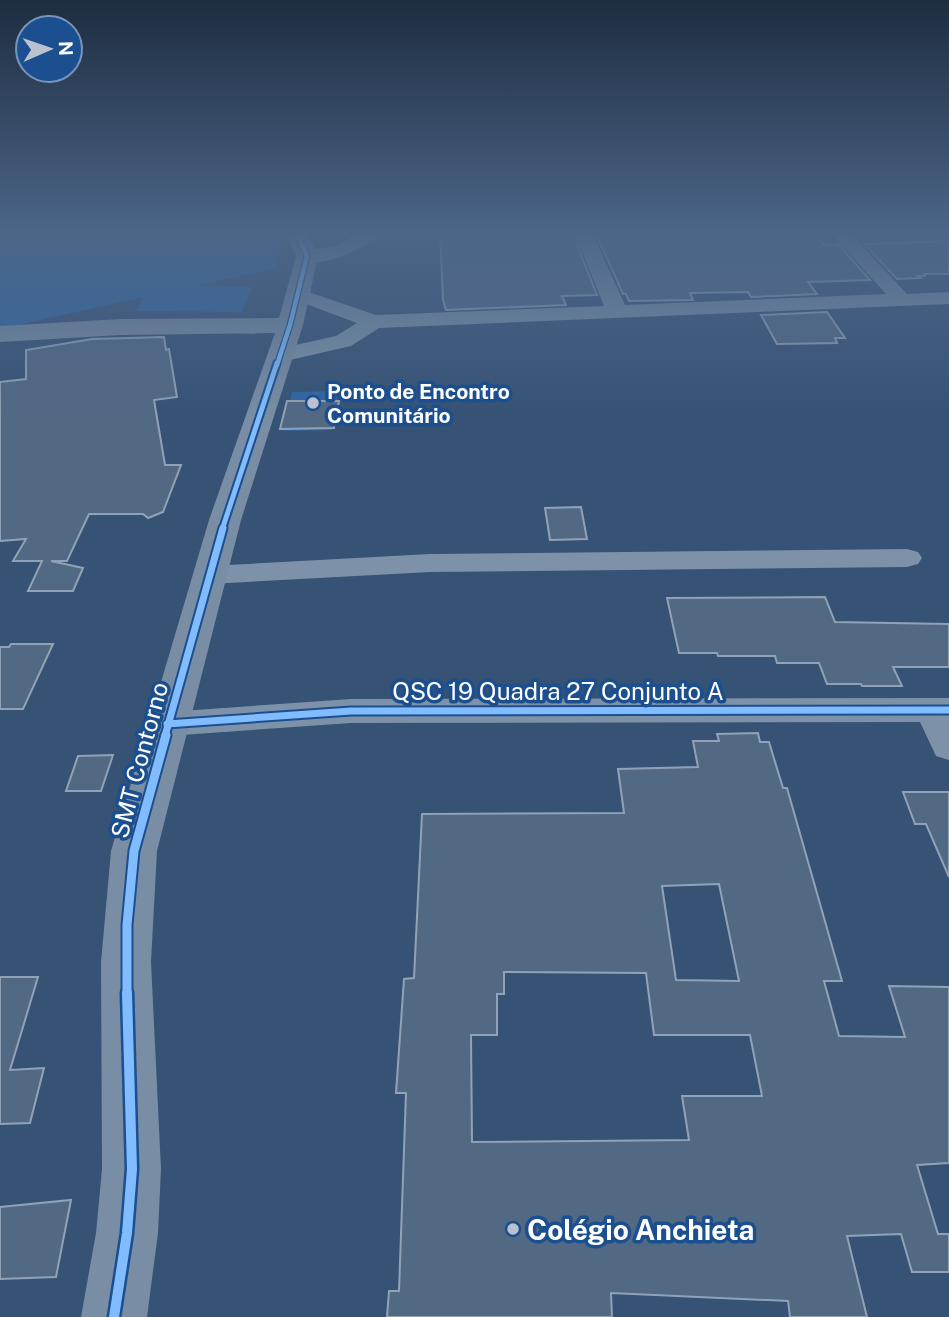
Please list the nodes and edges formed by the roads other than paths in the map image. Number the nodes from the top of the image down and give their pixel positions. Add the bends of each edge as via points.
1 (287, 293) edge
2 (294, 293) edge
3 (295, 293) edge
4 (298, 293) edge
5 (609, 293) edge
6 (896, 293) edge
7 (949, 298) edge
8 (901, 299) junction
9 (617, 311) junction
10 (374, 323) junction
11 (0, 334) edge
12 (906, 558) dead end
13 (210, 575) junction
14 (941, 710) edge
15 (167, 724) junction
16 (949, 747) edge
17 (114, 1317) edge

1 - 11 street via 121,327
2 - 13 street, SMT Contorno
3 - 10 street via 343,341
4 - 10 street
5 - 9 street
6 - 8 street
7 - 8 street
8 - 9 street
9 - 10 street
12 - 13 street via 430,563
13 - 15 street, SMT Contorno
14 - 15 street, QSC 19 Quadra 27 Conjunto A via 351,711
14 - 16 street
15 - 17 street, SMT Contorno via 126,899 132,1151

